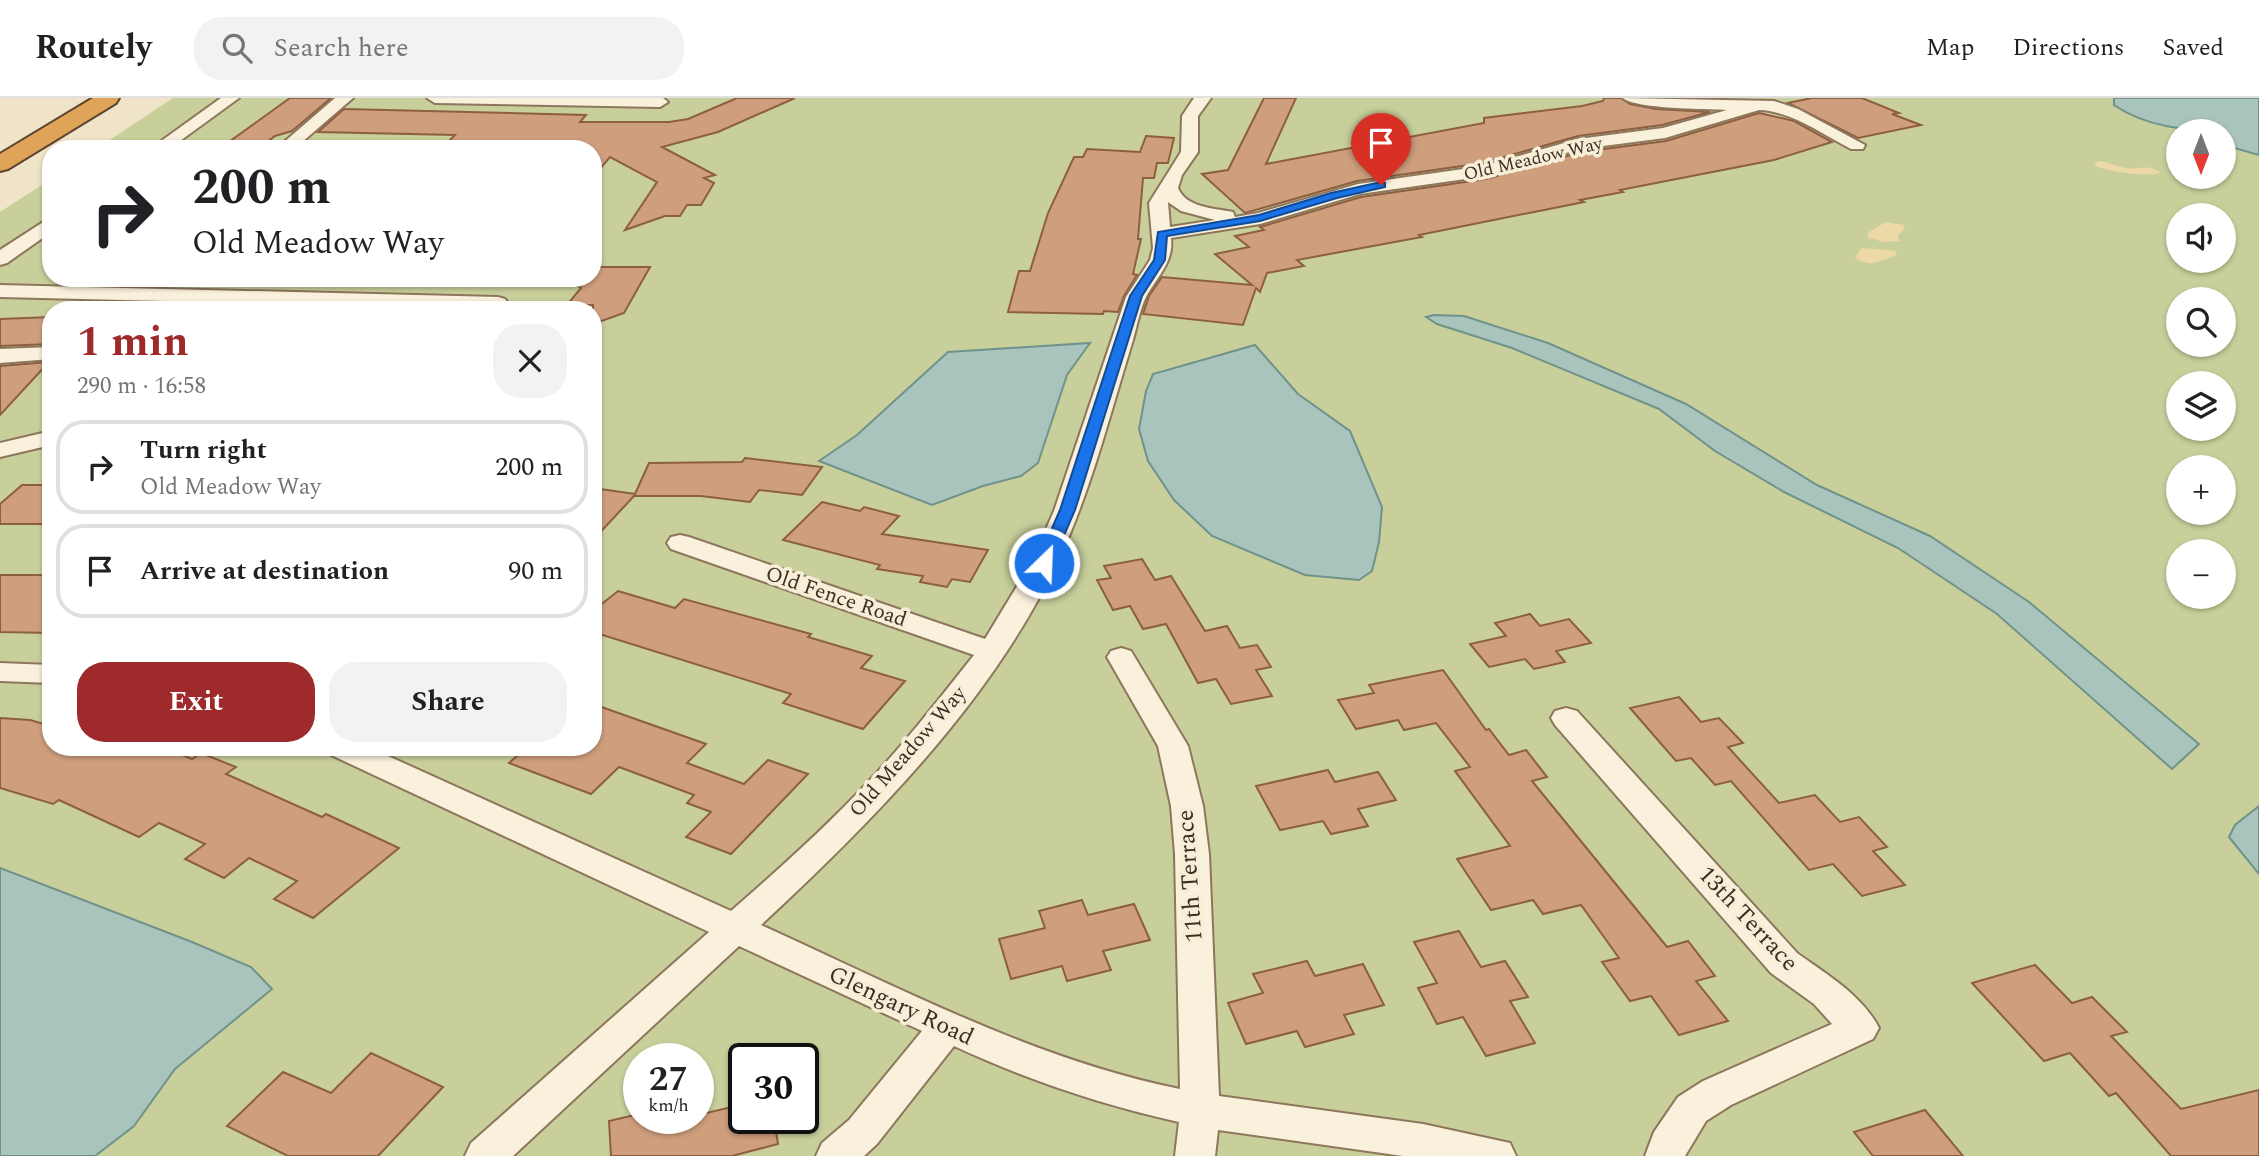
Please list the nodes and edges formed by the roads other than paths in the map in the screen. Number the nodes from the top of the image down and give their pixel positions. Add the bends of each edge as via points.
1 (76, 98) edge
2 (108, 98) edge
3 (231, 98) edge
4 (345, 98) edge
5 (435, 98) edge
6 (1203, 98) edge
7 (1631, 98) edge
8 (1649, 101) junction
9 (660, 102) dead end
10 (1760, 105) junction
11 (1683, 129) junction
12 (171, 140) edge
13 (296, 140) edge
14 (0, 144) edge
15 (1857, 145) dead end
16 (0, 164) edge
17 (1169, 188) junction
18 (1260, 218) junction
19 (42, 229) edge
20 (1162, 234) junction
21 (0, 258) edge
22 (172, 287) edge
23 (0, 291) edge
24 (163, 295) junction
25 (157, 301) edge
26 (414, 301) edge
27 (42, 354) edge
28 (0, 356) edge
29 (42, 440) edge
30 (0, 450) edge
31 (680, 543) dead end
32 (992, 651) junction
33 (1121, 657) dead end
34 (0, 672) edge
35 (42, 674) edge
36 (1566, 718) dead end
37 (360, 756) edge
38 (735, 929) junction
39 (947, 1027) junction
40 (1200, 1110) junction
41 (485, 1156) edge
42 (836, 1156) edge
43 (1195, 1156) edge
44 (1496, 1156) edge
45 (1665, 1156) edge

1 - 14 highway
2 - 16 highway
3 - 12 street
4 - 13 street
5 - 9 street
6 - 17 street, Old Meadow Way via 1190,113 1192,144
7 - 8 street
8 - 10 street
8 - 11 street via 1678,114
10 - 11 street, Old Meadow Way
10 - 15 street via 1783,109
11 - 18 street, Old Meadow Way via 1559,148 1464,176 1357,189
17 - 18 street, Old Meadow Way via 1181,204 1201,212
17 - 20 street, Old Meadow Way via 1158,203
18 - 20 street, Old Meadow Way
19 - 21 street
20 - 32 street, Old Meadow Way via 1160,260 1136,296 1068,510 1044,563
22 - 24 street
23 - 24 street
24 - 25 street
24 - 26 street
27 - 28 street
29 - 30 street
31 - 32 street, Old Fence Road
32 - 38 street, Old Meadow Way via 879,790
33 - 40 street, 11th Terrace via 1173,746 1187,806
34 - 35 street
36 - 45 street, 13th Terrace via 1784,963 1827,995 1860,1028 1717,1093 1692,1110
37 - 38 street, Glengary Road
38 - 39 street, Glengary Road
38 - 41 street, Old Meadow Way
39 - 40 street, Glengary Road via 1006,1054 1099,1086
39 - 42 street via 863,1132
40 - 43 street, 11th Terrace
40 - 44 street, Glengary Road via 1386,1135

